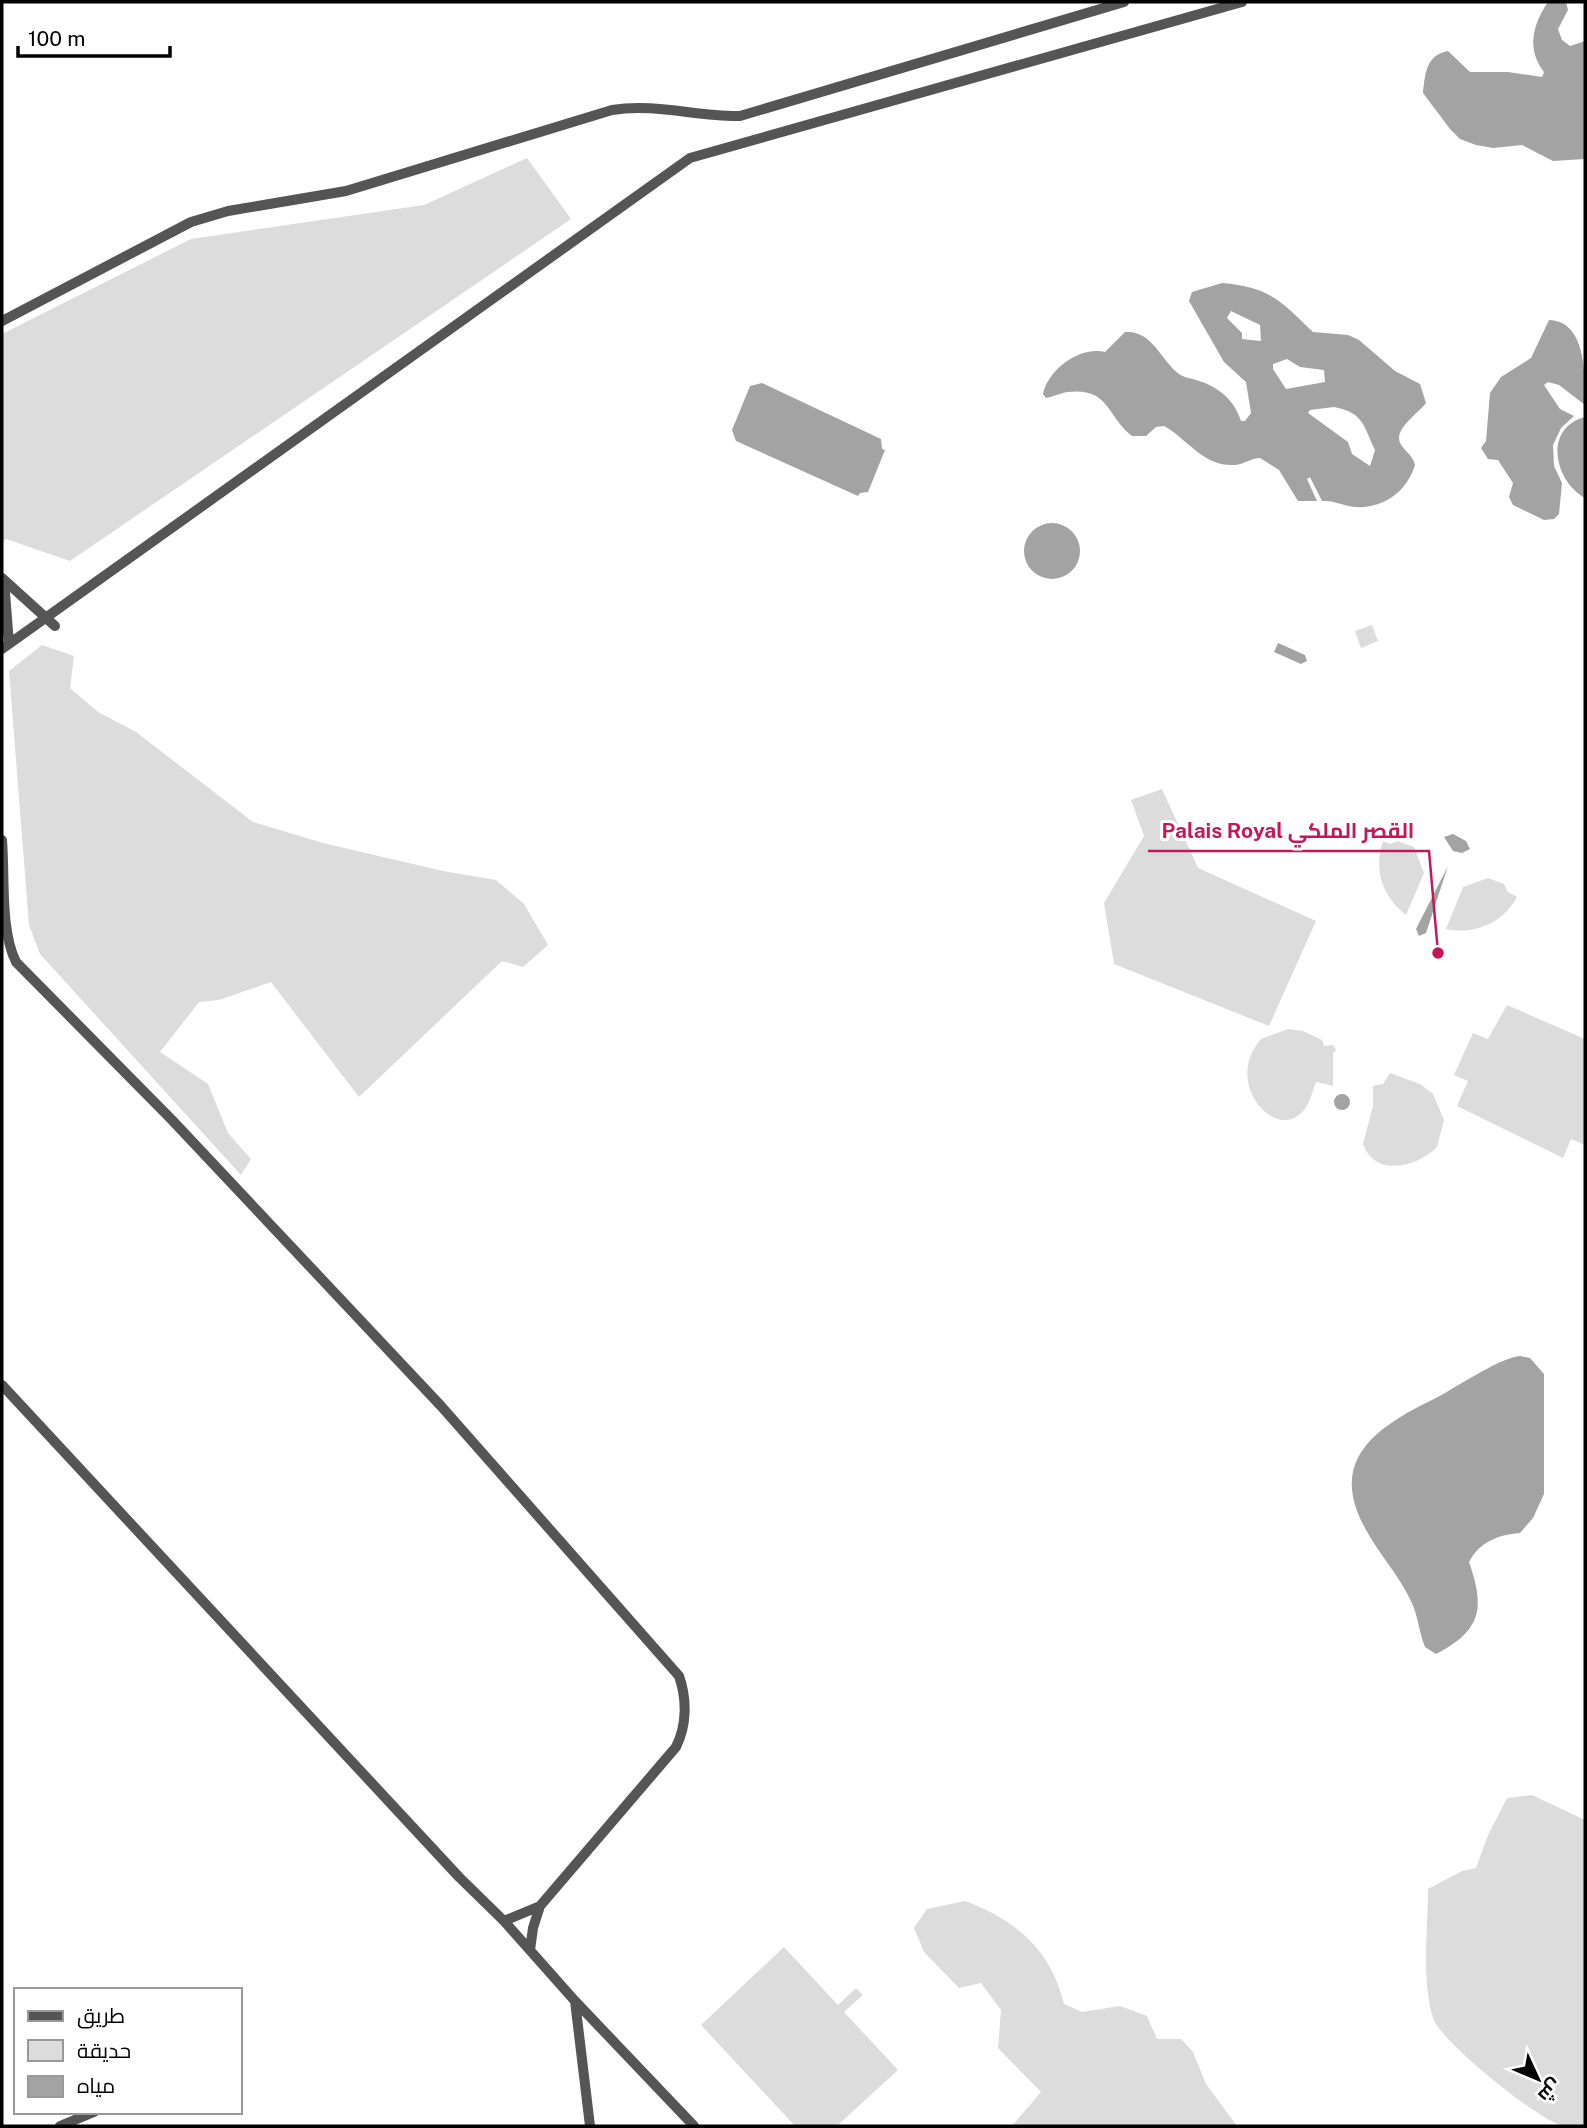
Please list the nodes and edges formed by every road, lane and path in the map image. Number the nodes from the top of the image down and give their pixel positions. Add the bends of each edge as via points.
1 (1124, 2) edge
2 (1242, 2) edge
3 (2, 321) edge
4 (3, 579) edge
5 (46, 617) junction
6 (55, 626) dead end
7 (5, 647) edge
8 (2, 840) edge
9 (2, 1385) edge
10 (540, 1906) junction
11 (504, 1921) junction
12 (530, 1950) junction
13 (575, 2001) junction
14 (89, 2114) edge
15 (60, 2126) edge
16 (590, 2126) edge
17 (694, 2126) edge

1 - 3 street via 740,116 654,107 612,110 346,191 214,214
2 - 5 street via 690,158
4 - 5 street
4 - 7 street
5 - 6 street
5 - 7 street
8 - 10 street via 5,929 16,962 128,1073 441,1406 679,1676 685,1704 676,1747
9 - 11 street
10 - 11 street
10 - 12 street
11 - 12 street
12 - 13 street
13 - 16 street
13 - 17 street
14 - 15 street

